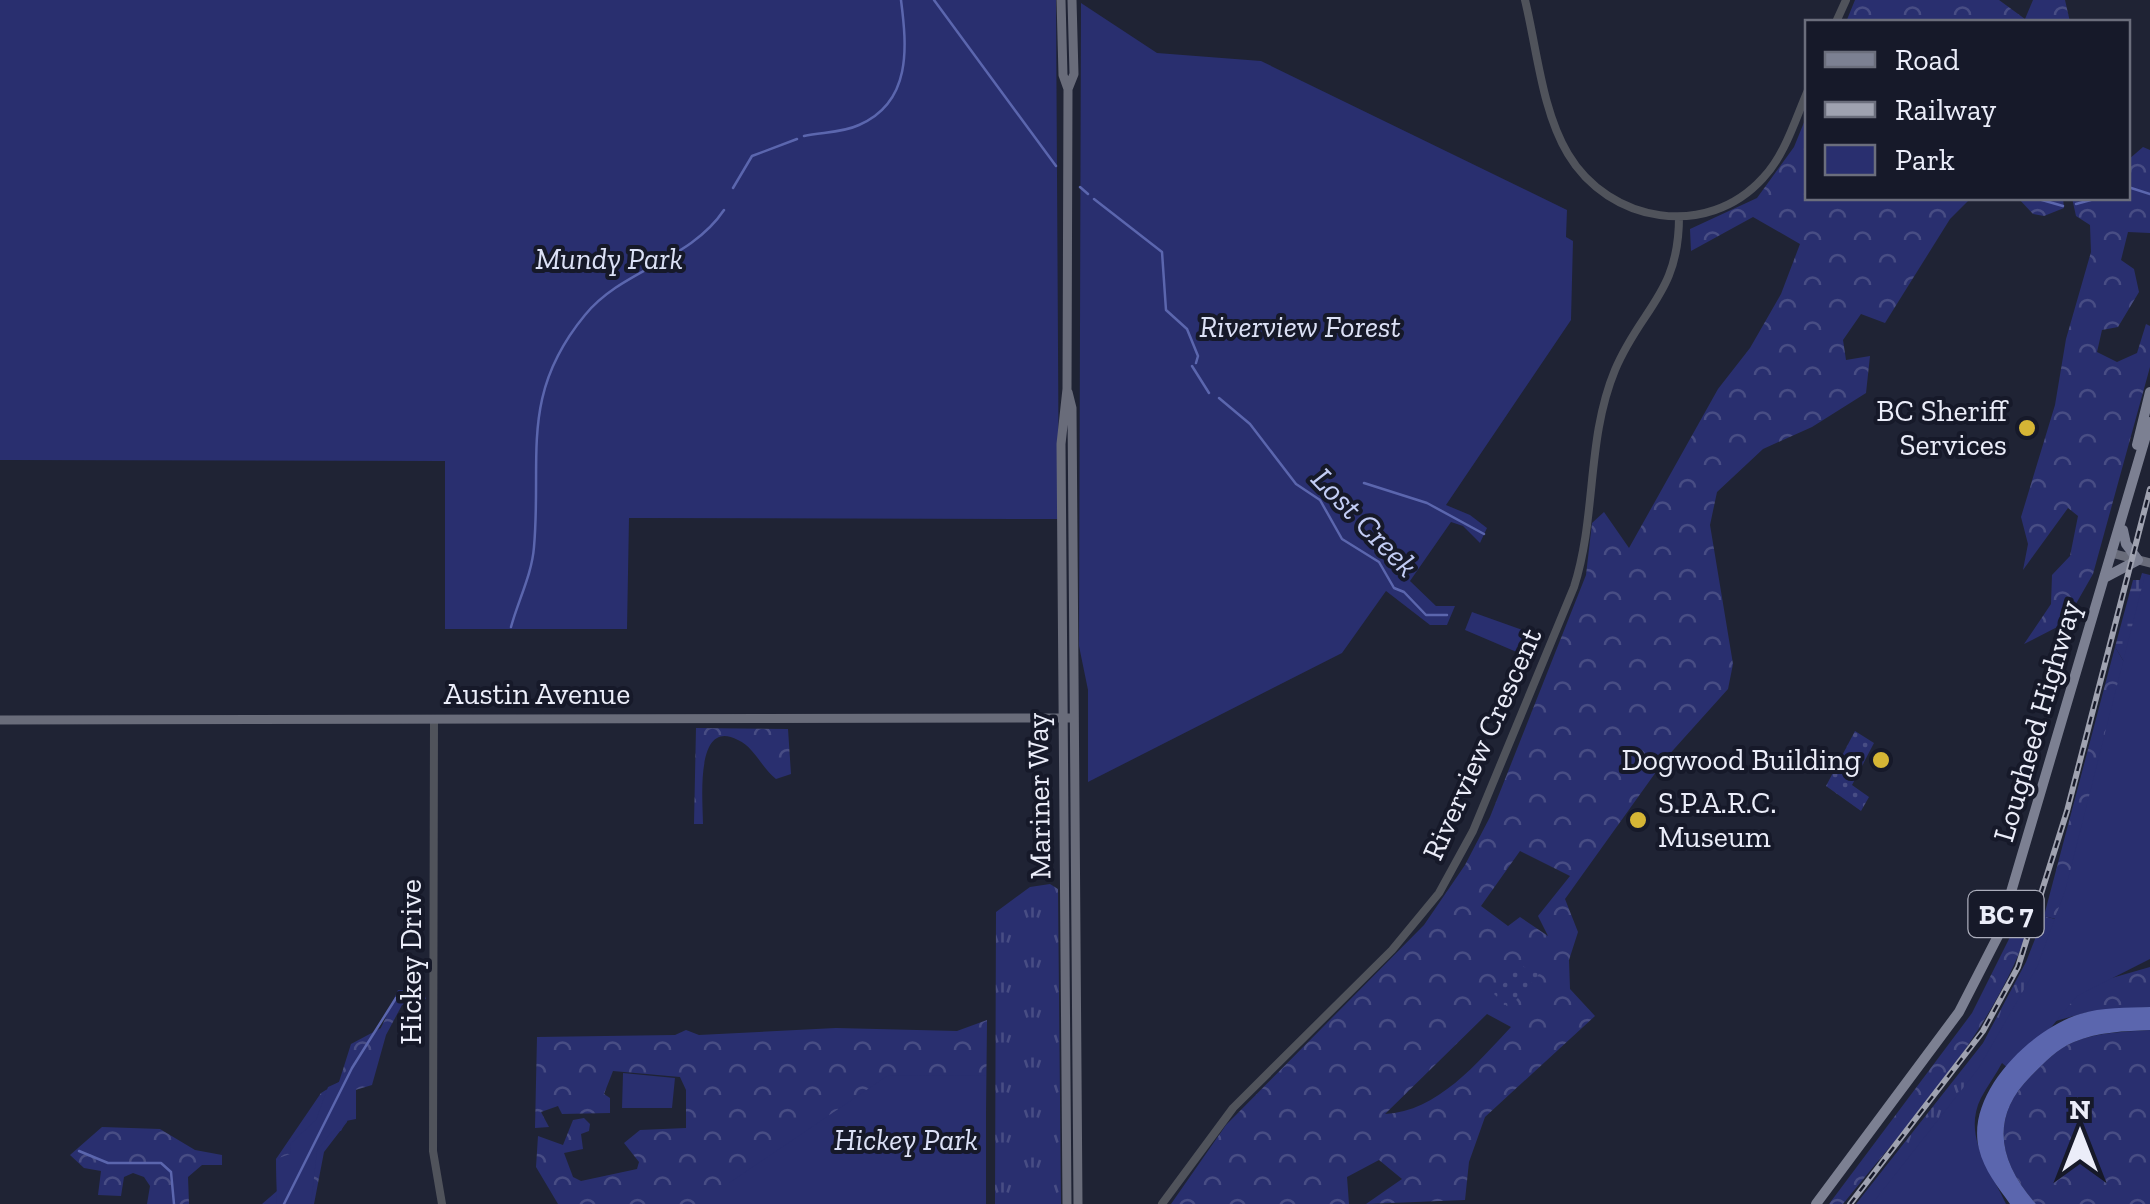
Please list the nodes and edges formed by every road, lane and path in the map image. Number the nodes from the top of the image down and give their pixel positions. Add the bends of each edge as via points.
1 (1061, 0) edge
2 (1072, 0) edge
3 (1525, 0) edge
4 (1068, 89) junction
5 (1805, 97) edge
6 (1679, 217) junction
7 (1067, 389) junction
8 (2150, 392) edge
9 (2150, 422) edge
10 (2122, 523) junction
11 (2111, 552) junction
12 (2144, 561) edge
13 (2104, 579) junction
14 (1062, 699) junction
15 (1038, 718) junction
16 (1069, 718) junction
17 (434, 719) junction
18 (0, 720) edge
19 (1064, 737) junction
20 (442, 1204) edge
21 (1067, 1204) edge
22 (1078, 1204) edge
23 (1162, 1204) edge
24 (1816, 1204) edge

1 - 4 main road, Mariner Way
2 - 4 main road, Mariner Way via 1074,74
3 - 6 street via 1557,130 1577,168 1622,205
4 - 7 main road, Mariner Way
5 - 6 street via 1779,155 1756,185 1730,204
6 - 23 street, Riverview Crescent via 1667,286 1623,353 1602,406 1574,587 1464,850 1406,936 1233,1108
7 - 14 main road, Mariner Way via 1061,444
7 - 16 main road, Mariner Way
8 - 11 main road, Lougheed Highway / BC 7
9 - 10 main road, Lougheed Highway / BC 7
10 - 11 main road, Lougheed Highway / BC 7
10 - 12 main road via 2126,544
11 - 12 main road
11 - 13 main road, Lougheed Highway / BC 7
12 - 13 main road
13 - 24 main road, Lougheed Highway / BC 7 via 2017,884 1982,971 1921,1068
14 - 15 main road
14 - 16 main road, Mariner Way
15 - 16 main road, Austin Avenue
15 - 17 main road, Austin Avenue
15 - 19 main road
16 - 19 main road, Mariner Way
16 - 22 main road, Mariner Way
17 - 18 main road, Austin Avenue
17 - 20 street, Hickey Drive via 433,1144
19 - 21 main road, Mariner Way

